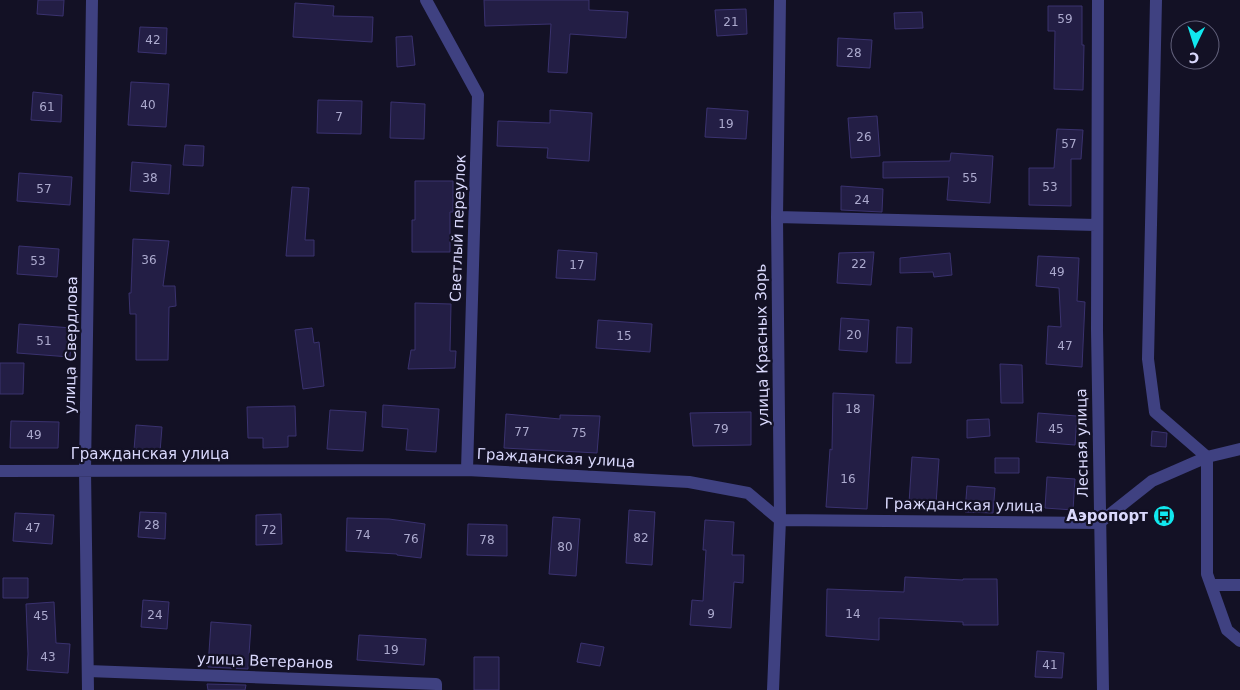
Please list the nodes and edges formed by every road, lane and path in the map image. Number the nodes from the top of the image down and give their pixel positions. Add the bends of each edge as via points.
1 (92, 0) edge
2 (426, 0) edge
3 (780, 0) edge
4 (1098, 0) edge
5 (1156, 0) edge
6 (777, 217) junction
7 (1096, 225) junction
8 (1240, 449) edge
9 (1207, 457) junction
10 (85, 470) junction
11 (467, 470) junction
12 (0, 471) edge
13 (780, 520) junction
14 (1099, 523) junction
15 (1211, 585) junction
16 (1240, 585) edge
17 (1240, 641) edge
18 (88, 671) junction
19 (88, 690) edge
20 (436, 690) edge
21 (773, 690) edge
22 (1103, 690) edge

1 - 10 street, улица Свердлова
2 - 11 street, Светлый переулок via 478,96
3 - 6 street, улица Красных Зорь
4 - 7 street, Лесная улица
5 - 9 street via 1148,359 1155,412
6 - 7 street
6 - 13 street, улица Красных Зорь
7 - 14 street, Лесная улица
8 - 9 street
9 - 14 street via 1152,482
9 - 15 street via 1207,574
10 - 11 street, Гражданская улица
10 - 12 street, Гражданская улица
10 - 18 street, улица Свердлова
11 - 13 street, Гражданская улица via 689,482 748,493
13 - 14 street, Гражданская улица
13 - 21 street, улица Красных Зорь
14 - 22 street, Лесная улица
15 - 16 street
15 - 17 street via 1227,630
18 - 19 street, улица Свердлова
18 - 20 street, улица Ветеранов via 436,684

